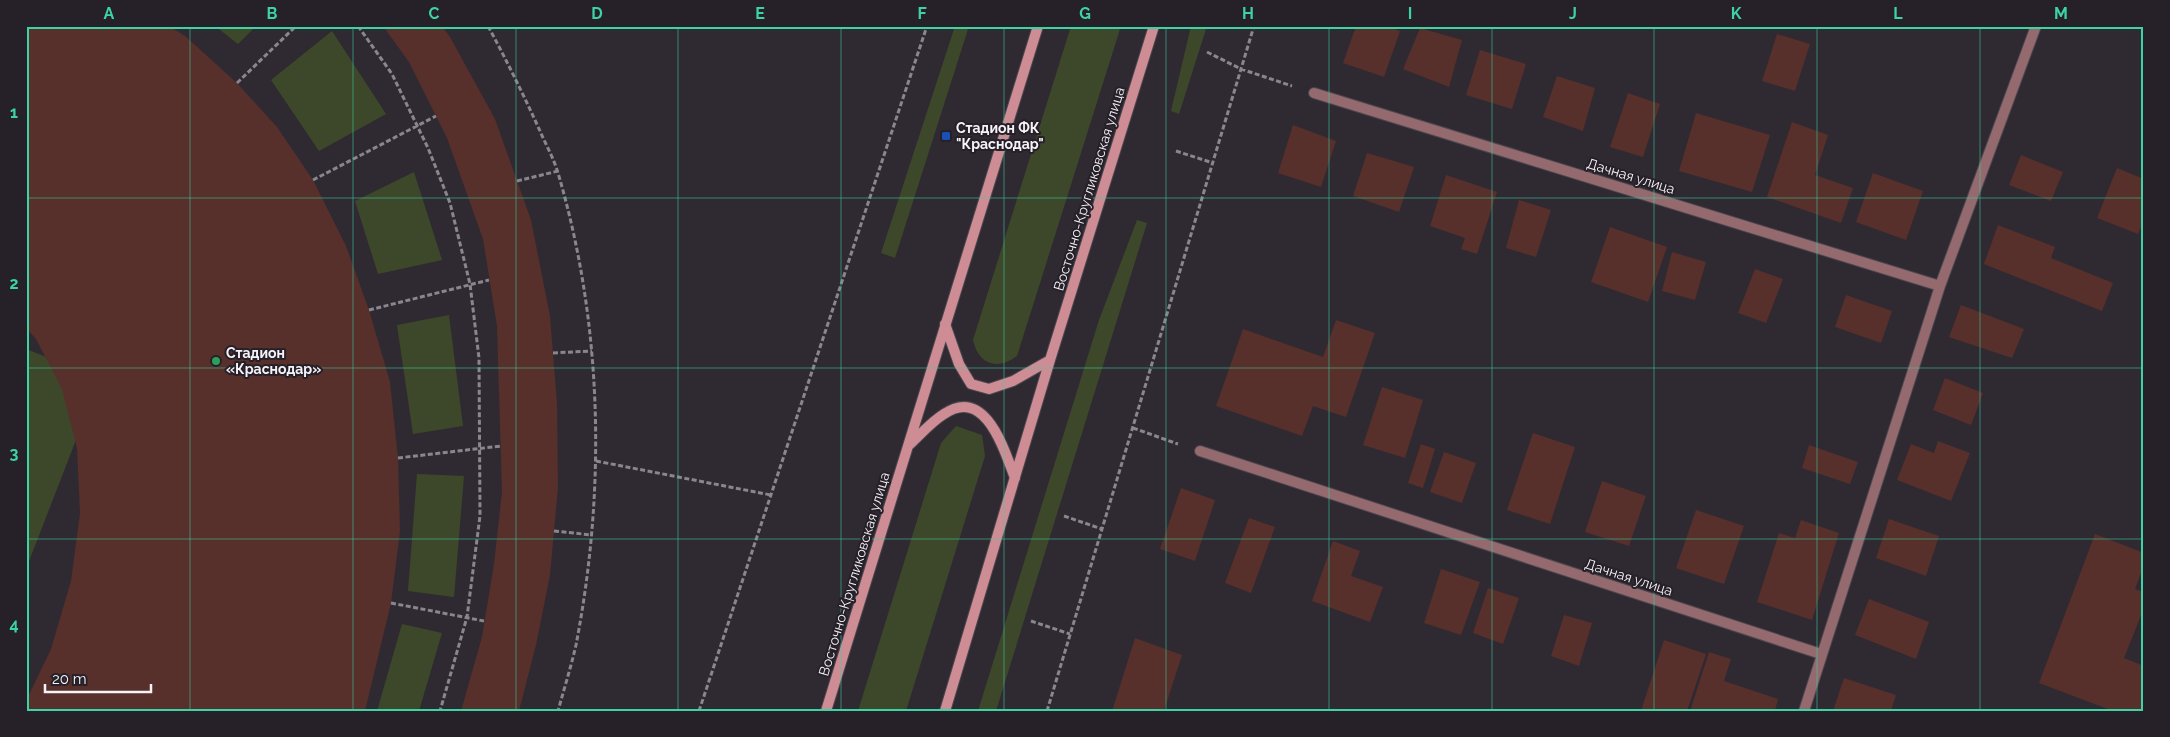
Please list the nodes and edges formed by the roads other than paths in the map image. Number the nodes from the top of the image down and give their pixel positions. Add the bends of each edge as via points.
1 (1038, 26) edge
2 (1154, 26) edge
3 (2036, 26) edge
4 (1314, 93) road end
5 (1940, 286) junction
6 (945, 324) junction
7 (1050, 360) junction
8 (908, 446) junction
9 (1200, 452) road end
10 (1015, 478) junction
11 (1821, 654) junction
12 (826, 711) edge
13 (945, 711) edge
14 (1804, 711) edge

1 - 6 main road, Восточно-Кругликовская улица
2 - 7 main road, Восточно-Кругликовская улица
3 - 5 street
4 - 5 street, Дачная улица
5 - 11 street
6 - 7 main road via 959,364 971,384 990,389
6 - 8 main road, Восточно-Кругликовская улица
7 - 10 main road, Восточно-Кругликовская улица
8 - 10 main road via 945,413 964,407 981,412 996,432
8 - 12 main road, Восточно-Кругликовская улица
9 - 11 street, Дачная улица
10 - 13 main road, Восточно-Кругликовская улица
11 - 14 street

